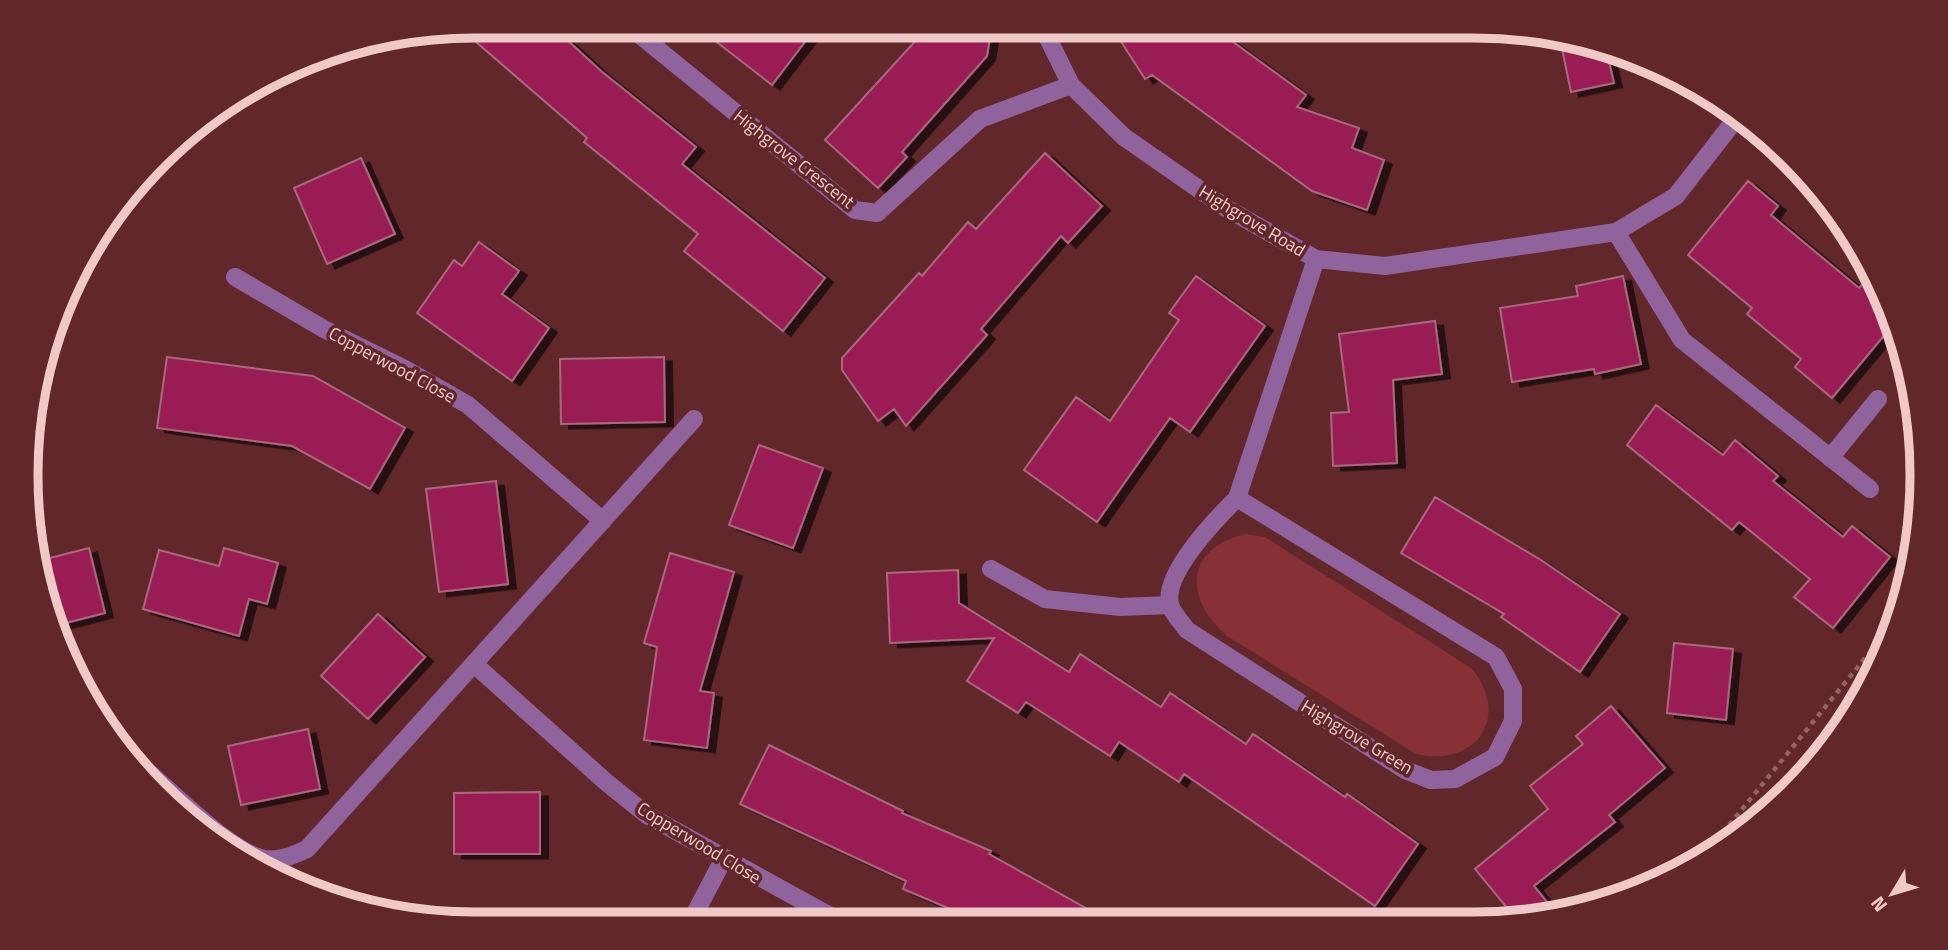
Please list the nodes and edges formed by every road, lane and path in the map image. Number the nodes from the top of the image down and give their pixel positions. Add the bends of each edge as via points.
1 (644, 38) edge
2 (1048, 38) edge
3 (1071, 85) junction
4 (1732, 124) edge
5 (1616, 232) junction
6 (1316, 259) junction
7 (235, 277) dead end
8 (1878, 399) dead end
9 (694, 419) dead end
10 (1830, 458) junction
11 (1870, 489) dead end
12 (1237, 498) junction
13 (603, 521) junction
14 (991, 569) dead end
15 (1170, 605) junction
16 (1873, 648) edge
17 (474, 664) junction
18 (1723, 833) edge
19 (268, 859) edge
20 (723, 860) junction
21 (696, 912) edge
22 (822, 912) edge

1 - 3 street, Highgrove Crescent via 855,210 877,213 981,119
2 - 3 street, Highgrove Road
3 - 6 street, Highgrove Road via 1135,145 1226,208
4 - 5 street, Highgrove Road via 1676,197
5 - 6 street, Highgrove Road via 1385,266
5 - 10 street via 1682,340
6 - 12 street
7 - 13 street, Copperwood Close via 468,405
8 - 10 street
9 - 13 street
10 - 11 street
12 - 15 street via 1204,533 1173,579
12 - 15 street, Highgrove Green via 1496,657 1513,689 1513,721 1495,757 1455,779 1431,780 1405,770 1187,630
13 - 17 street
14 - 15 street via 1045,599 1120,607
16 - 18 path
17 - 19 street via 319,839 288,858
17 - 20 street, Copperwood Close via 647,815
20 - 21 street
20 - 22 street, Copperwood Close

